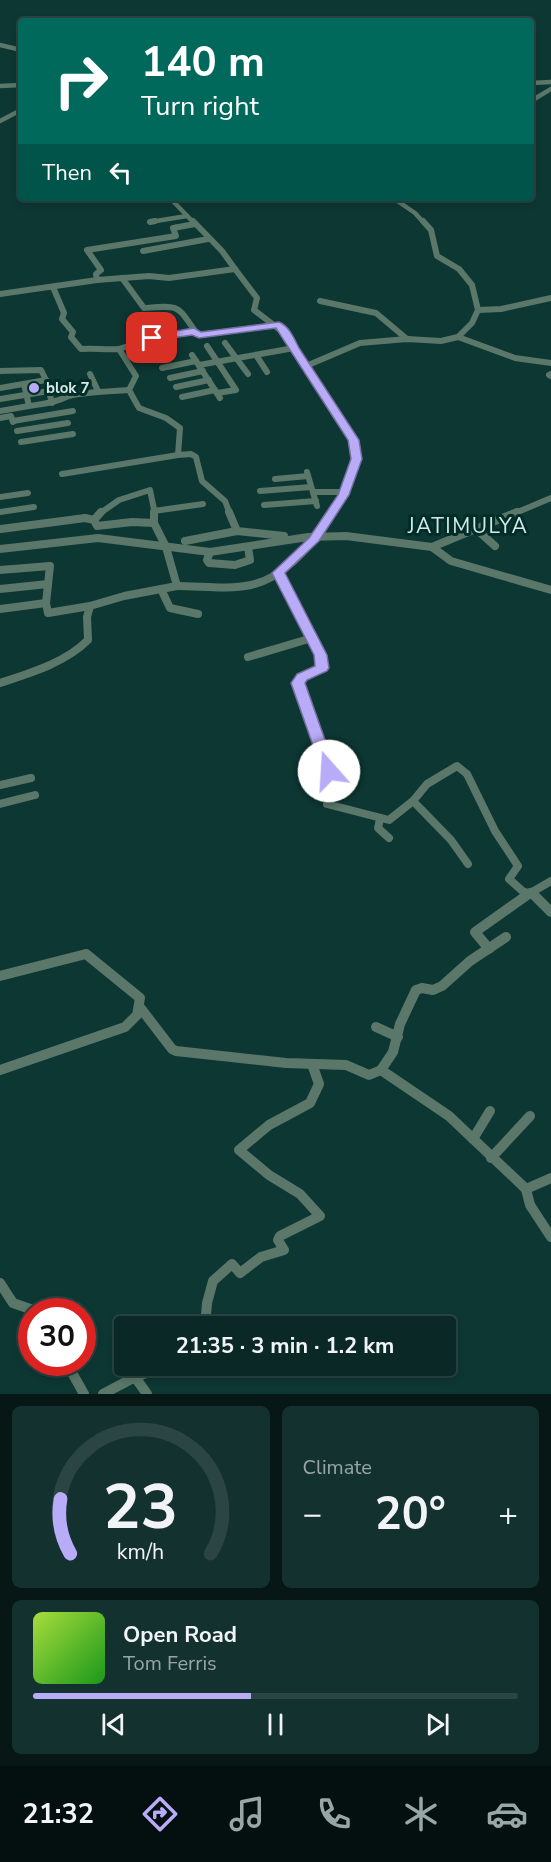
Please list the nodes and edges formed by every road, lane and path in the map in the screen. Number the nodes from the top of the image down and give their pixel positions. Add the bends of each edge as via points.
1 (0, 45) edge
2 (18, 49) edge
3 (551, 82) edge
4 (534, 83) edge
5 (18, 85) edge
6 (0, 86) edge
7 (551, 89) edge
8 (534, 99) edge
9 (18, 112) edge
10 (0, 121) edge
11 (173, 201) edge
12 (397, 201) edge
13 (187, 216) junction
14 (150, 222) dead end
15 (195, 224) junction
16 (208, 239) junction
17 (143, 251) dead end
18 (235, 269) junction
19 (122, 278) junction
20 (97, 280) junction
21 (53, 287) junction
22 (0, 294) edge
23 (551, 297) edge
24 (320, 301) dead end
25 (478, 310) junction
26 (279, 325) junction
27 (194, 331) junction
28 (462, 332) junction
29 (407, 339) junction
30 (225, 343) dead end
31 (207, 346) dead end
32 (294, 348) junction
33 (119, 349) junction
34 (192, 354) dead end
35 (256, 355) junction
36 (237, 358) junction
37 (218, 362) junction
38 (547, 365) edge
39 (200, 366) junction
40 (306, 366) junction
41 (162, 368) dead end
42 (536, 369) dead end
43 (0, 370) edge
44 (267, 372) dead end
45 (90, 374) dead end
46 (248, 374) dead end
47 (170, 378) dead end
48 (46, 380) junction
49 (209, 380) junction
50 (24, 384) junction
51 (176, 387) dead end
52 (2, 388) edge
53 (129, 390) junction
54 (49, 391) junction
55 (98, 392) junction
56 (27, 394) junction
57 (217, 394) junction
58 (182, 397) dead end
59 (0, 399) edge
60 (52, 403) junction
61 (29, 406) junction
62 (0, 411) edge
63 (73, 411) dead end
64 (63, 412) junction
65 (11, 416) junction
66 (0, 418) edge
67 (68, 423) junction
68 (17, 431) junction
69 (177, 455) junction
70 (62, 474) dead end
71 (275, 479) dead end
72 (312, 490) junction
73 (260, 491) dead end
74 (345, 492) junction
75 (28, 493) dead end
76 (0, 497) edge
77 (551, 498) edge
78 (203, 504) dead end
79 (264, 504) dead end
80 (34, 507) dead end
81 (154, 511) junction
82 (0, 512) edge
83 (94, 520) junction
84 (154, 524) junction
85 (0, 528) edge
86 (476, 529) junction
87 (237, 531) junction
88 (319, 534) junction
89 (185, 542) dead end
90 (495, 546) dead end
91 (166, 547) junction
92 (248, 547) junction
93 (432, 547) junction
94 (0, 549) edge
95 (210, 552) junction
96 (0, 570) edge
97 (278, 573) junction
98 (48, 584) junction
99 (177, 586) junction
100 (0, 589) edge
101 (161, 589) junction
102 (551, 590) edge
103 (46, 603) junction
104 (90, 606) junction
105 (0, 609) edge
106 (198, 615) dead end
107 (312, 638) junction
108 (248, 657) dead end
109 (0, 683) edge
110 (329, 771) dead end
111 (31, 778) dead end
112 (0, 785) edge
113 (35, 795) dead end
114 (412, 801) junction
115 (0, 804) edge
116 (327, 804) dead end
117 (380, 819) junction
118 (389, 838) dead end
119 (468, 864) dead end
120 (551, 881) edge
121 (529, 893) junction
122 (551, 912) edge
123 (506, 937) dead end
124 (489, 949) junction
125 (0, 976) edge
126 (140, 1006) junction
127 (376, 1027) dead end
128 (398, 1037) junction
129 (312, 1064) junction
130 (0, 1070) edge
131 (381, 1070) junction
132 (490, 1111) dead end
133 (530, 1116) dead end
134 (473, 1139) junction
135 (491, 1158) junction
136 (551, 1178) edge
137 (526, 1189) junction
138 (551, 1237) edge
139 (0, 1283) edge
140 (18, 1305) edge
141 (206, 1316) edge
142 (73, 1376) edge
143 (138, 1376) edge
144 (135, 1377) junction
145 (84, 1394) edge
146 (103, 1394) edge
147 (147, 1394) edge

1 - 2 street
3 - 4 street
5 - 6 street
7 - 8 street
9 - 10 street
11 - 13 street
12 - 25 street via 431,230 435,253 470,280
13 - 14 street
13 - 15 street
15 - 16 street
15 - 20 street via 173,228 176,236 87,250 101,270 96,274
16 - 17 street via 185,240
16 - 18 street
18 - 19 street via 169,278
18 - 26 street via 257,298 256,312
19 - 20 street
19 - 27 street via 144,308 176,306
20 - 21 street
21 - 22 street
21 - 33 street via 64,313 62,319 81,350
23 - 25 street via 501,309
24 - 29 street via 376,313
25 - 28 street
26 - 27 street via 199,335
26 - 32 street
27 - 33 street
28 - 29 street via 441,341
28 - 38 street via 508,355
29 - 40 street via 360,343
30 - 36 street
31 - 37 street
32 - 35 street
32 - 40 street
33 - 53 street via 136,376
34 - 39 street
35 - 36 street
35 - 44 street
36 - 37 street
36 - 46 street
37 - 39 street
37 - 57 street via 236,390
38 - 42 street
39 - 41 street
39 - 47 street
39 - 49 street
40 - 74 street via 355,444 356,459
43 - 48 street via 39,369
43 - 52 street
45 - 55 street
48 - 50 street
48 - 54 street
49 - 51 street
49 - 57 street
50 - 52 street
50 - 56 street
53 - 55 street
53 - 69 street via 139,408 178,424
54 - 56 street
54 - 60 street
55 - 60 street
56 - 59 street
56 - 61 street
57 - 58 street
60 - 61 street
61 - 65 street
62 - 65 street
63 - 64 street
64 - 65 street
64 - 67 street
65 - 66 street
65 - 68 street
67 - 68 street
67 - 68 street via 73,436 22,444
69 - 70 street
69 - 87 street via 196,457 202,481 225,501
71 - 72 street via 307,474
72 - 73 street
72 - 74 street
72 - 79 street via 317,503
74 - 88 street
75 - 76 street
77 - 86 street
78 - 81 street
80 - 82 street
81 - 83 street via 150,490 109,504
81 - 84 street
83 - 84 street via 98,526
83 - 85 street
84 - 91 street
86 - 90 street
86 - 93 street
87 - 88 street via 275,536
87 - 89 street
88 - 92 street
88 - 93 street
88 - 97 street
91 - 94 street via 98,538
91 - 95 street
91 - 99 street
92 - 95 street
92 - 95 street via 250,560 235,565 209,563
93 - 102 street via 451,561
96 - 98 street via 47,565
97 - 99 street via 266,581 230,588
97 - 107 street
98 - 100 street
98 - 103 street
99 - 101 street
101 - 104 street
101 - 106 street via 170,608
103 - 104 street via 50,613
103 - 105 street
104 - 109 street via 85,645
107 - 108 street
107 - 110 street via 322,668 298,683
111 - 112 street
113 - 115 street
114 - 117 street via 399,815
114 - 119 street via 451,840
114 - 121 street via 427,784 450,769 457,766 464,770 518,866 509,879
116 - 117 street
117 - 118 street via 378,828
120 - 121 street
121 - 122 street
121 - 124 street via 475,932
123 - 124 street
124 - 128 street via 442,986 416,990
125 - 126 street via 86,954 136,992
126 - 129 street via 176,1051
126 - 130 street via 134,1022 125,1027
127 - 128 street
128 - 131 street
129 - 131 street via 346,1065 369,1075
129 - 141 street via 319,1083 310,1103 269,1125 239,1150 300,1194 320,1216 280,1236 278,1240 284,1250 261,1257 240,1274 232,1264 213,1281
131 - 134 street via 449,1116
132 - 134 street
133 - 135 street
134 - 135 street
135 - 137 street
136 - 137 street
137 - 138 street via 530,1205
139 - 140 street
142 - 145 street
143 - 144 street
144 - 146 street
144 - 147 street

